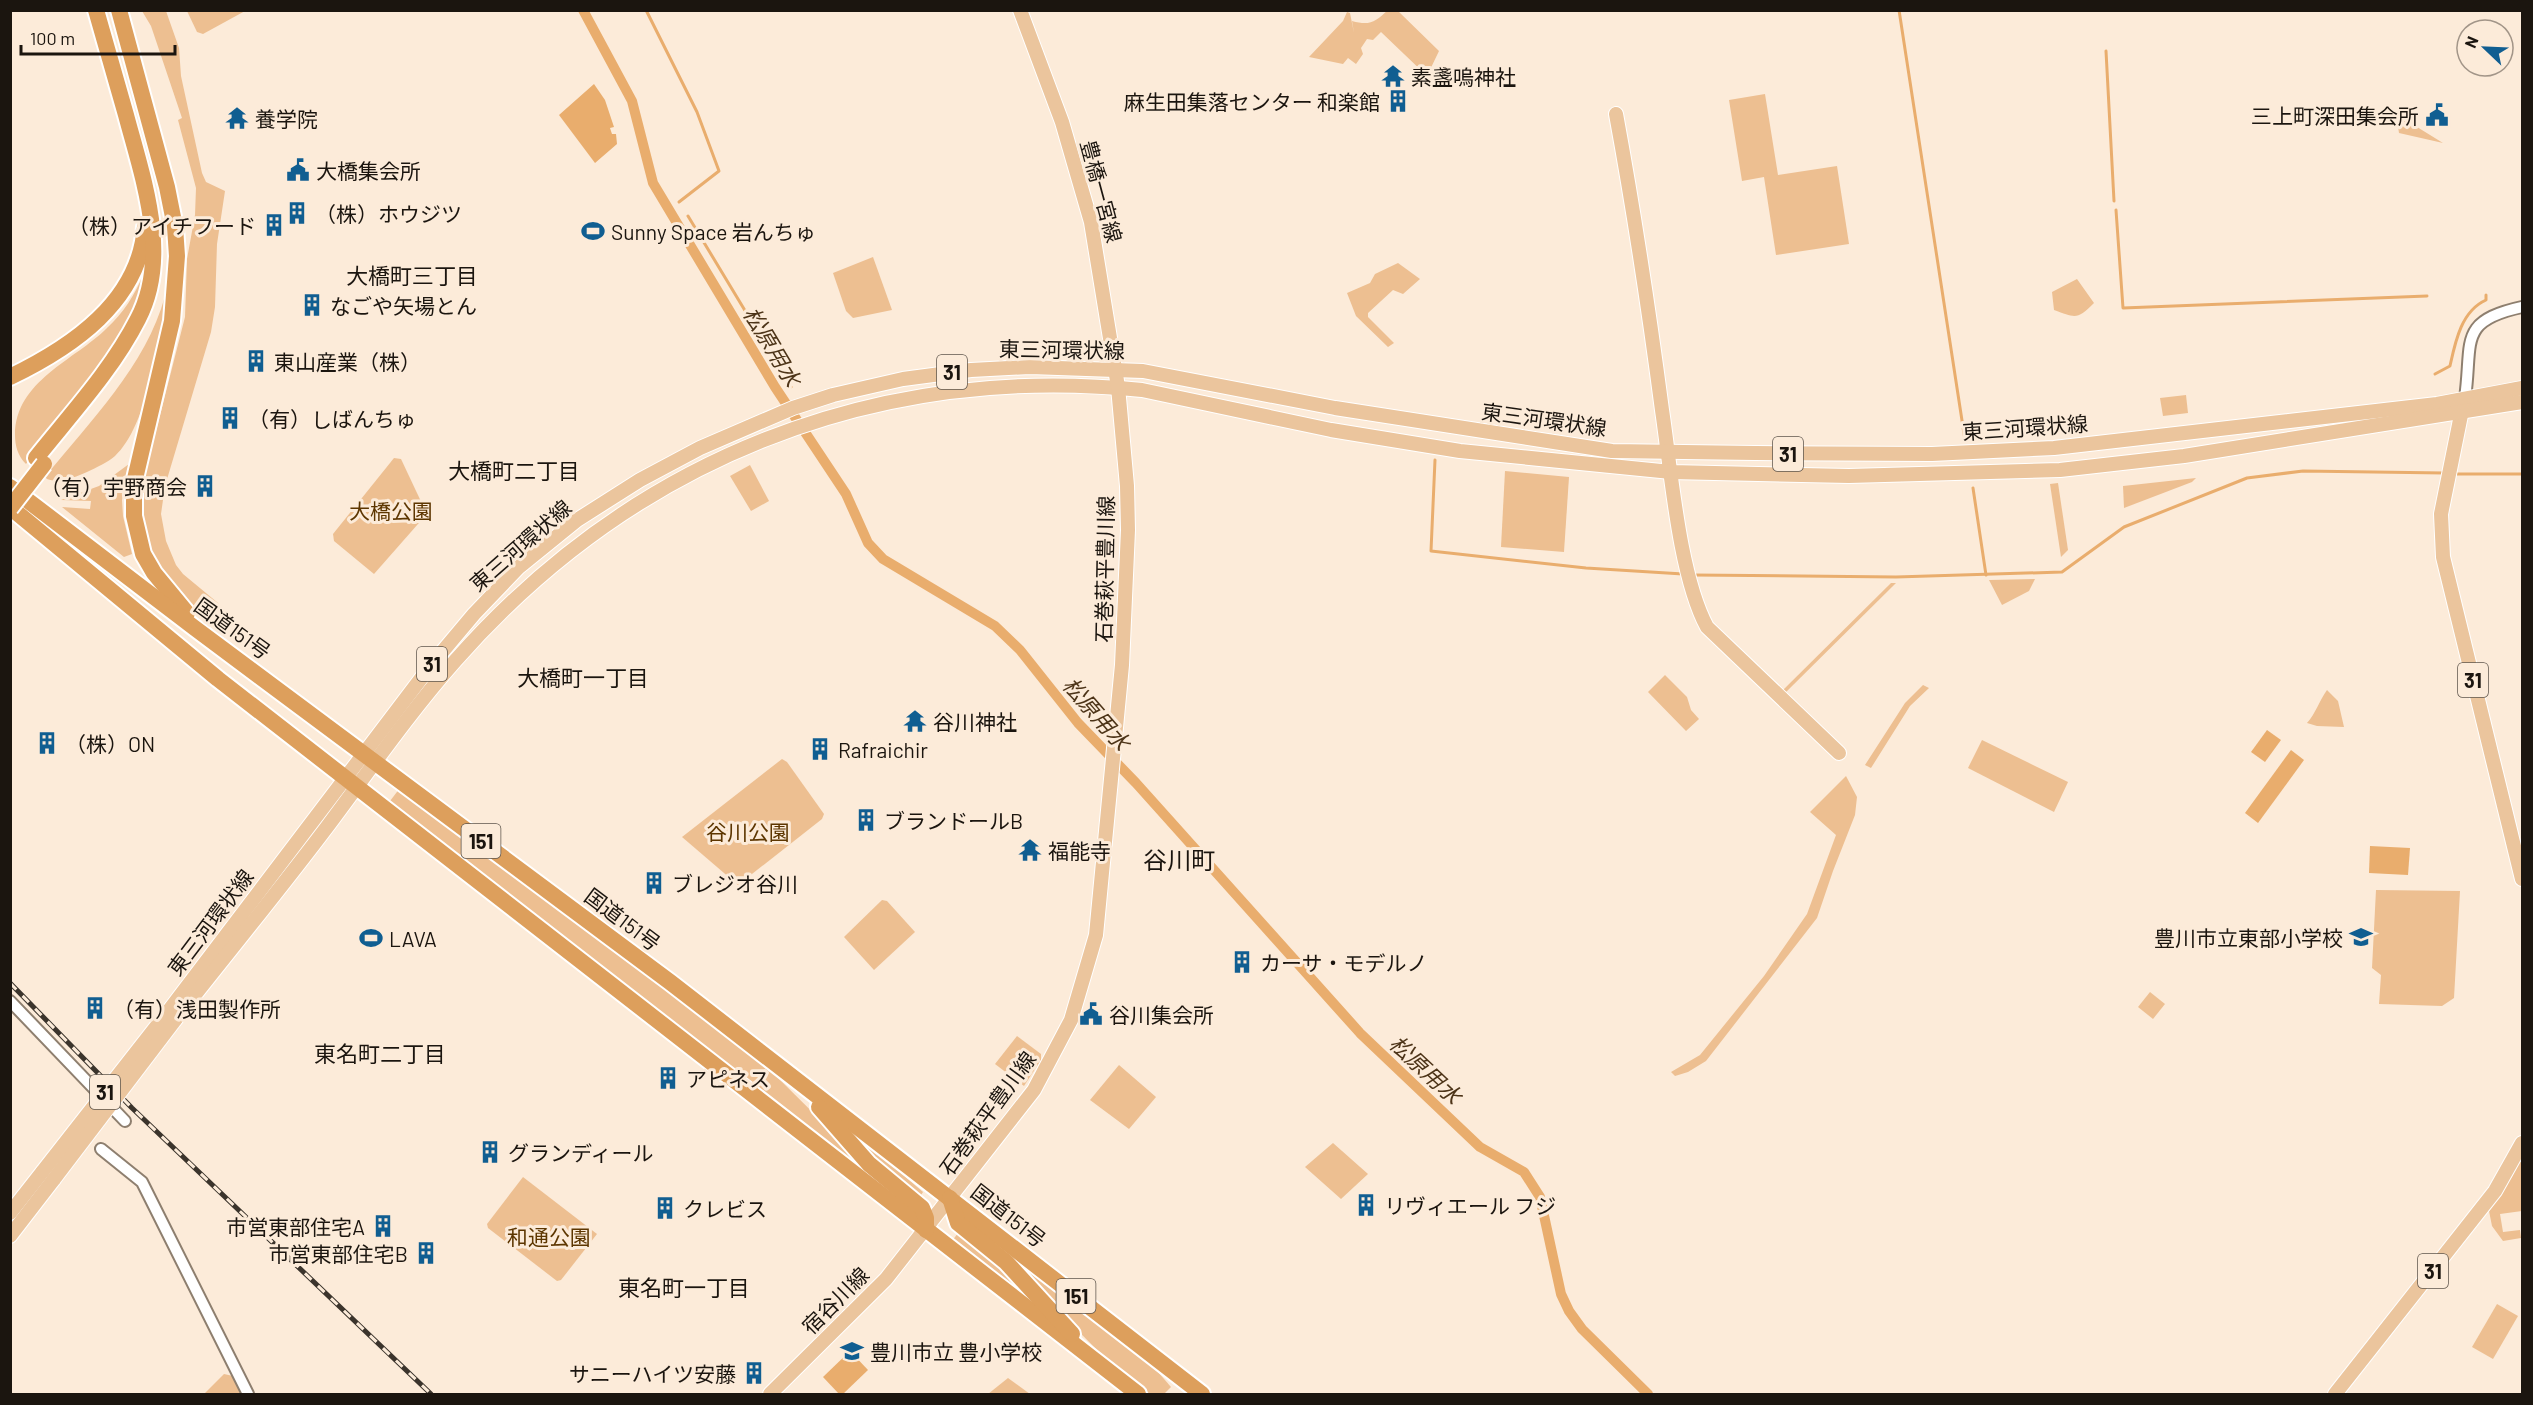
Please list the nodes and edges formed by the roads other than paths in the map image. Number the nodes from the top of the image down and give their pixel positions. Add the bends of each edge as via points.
1 (85, 10) edge
2 (96, 10) edge
3 (1020, 10) edge
4 (119, 12) edge
5 (103, 33) junction
6 (1616, 114) dead end
7 (166, 187) junction
8 (147, 202) junction
9 (2523, 307) edge
10 (1115, 370) junction
11 (10, 378) edge
12 (1118, 387) junction
13 (2523, 388) edge
14 (2465, 398) junction
15 (2523, 402) edge
16 (2461, 412) junction
17 (1668, 451) junction
18 (40, 461) junction
19 (1671, 472) junction
20 (10, 489) edge
21 (10, 508) edge
22 (10, 522) edge
23 (147, 620) junction
24 (196, 629) junction
25 (1839, 753) dead end
26 (369, 757) junction
27 (350, 782) junction
28 (2523, 879) edge
29 (10, 1001) edge
30 (772, 1060) junction
31 (125, 1121) dead end
32 (2523, 1143) edge
33 (101, 1149) dead end
34 (48, 1175) junction
35 (950, 1198) junction
36 (10, 1213) edge
37 (926, 1230) junction
38 (10, 1236) edge
39 (1108, 1372) junction
40 (248, 1395) edge
41 (770, 1395) edge
42 (1138, 1395) edge
43 (1202, 1395) edge
44 (2335, 1395) edge

1 - 5 highway
2 - 5 highway
3 - 10 main road, 豊橋一宮線 via 1062,122 1091,222
4 - 7 highway
5 - 8 highway
6 - 17 main road via 1645,279
7 - 18 highway via 161,270 144,329 113,374
7 - 24 highway via 176,227 176,298 133,500 143,554 193,619
8 - 11 highway via 144,237 133,271 107,310 84,333
8 - 18 highway via 153,240 145,304 103,373
9 - 14 street via 2488,316 2476,329 2469,348
10 - 12 main road, 豊橋一宮線
10 - 17 main road, 東三河環状線 / 31 via 1143,371 1533,440 1612,451
10 - 26 main road, 東三河環状線 / 31 via 1030,366 903,379 788,410 700,448 577,520 519,567 474,614
12 - 19 main road, 東三河環状線 / 31 via 1331,430 1460,451
12 - 26 main road, 東三河環状線 / 31 via 1028,386 872,405 799,425 716,460 612,520 532,584 454,662
12 - 35 main road, 石巻萩平豊川線 via 1128,530 1123,654 1096,935 1071,1020 1034,1090
13 - 14 main road, 東三河環状線 / 31
14 - 16 main road, 31
14 - 17 main road, 東三河環状線 / 31 via 2055,448 1932,454
15 - 16 main road, 東三河環状線 / 31
16 - 19 main road, 東三河環状線 / 31 via 2184,456 2060,470 1849,476
16 - 28 main road, 31 via 2441,514 2443,557
17 - 19 main road
18 - 20 highway
18 - 21 highway, bridge
19 - 25 main road via 1684,553 1707,627
20 - 24 highway, 国道151号 / 151
21 - 23 highway, 151
22 - 23 highway
23 - 27 highway, 151
24 - 26 highway, 国道151号 / 151
26 - 27 main road, 東三河環状線 / 31
26 - 30 highway, 国道151号 / 151
27 - 34 main road, 東三河環状線 / 31, bridge
27 - 37 highway, 151
29 - 31 street
30 - 35 highway, 国道151号 / 151
30 - 37 highway via 869,1164 921,1208
32 - 44 main road, 31 via 2495,1191
33 - 40 street via 142,1182
34 - 36 main road, 東三河環状線 / 31
34 - 38 main road, 東三河環状線 / 31
35 - 37 main road, 石巻萩平豊川線
35 - 39 highway via 958,1223 1006,1262
35 - 43 highway, 国道151号 / 151
37 - 39 highway, 151
37 - 41 main road, 宿谷川線 via 886,1279
39 - 42 highway, 151

